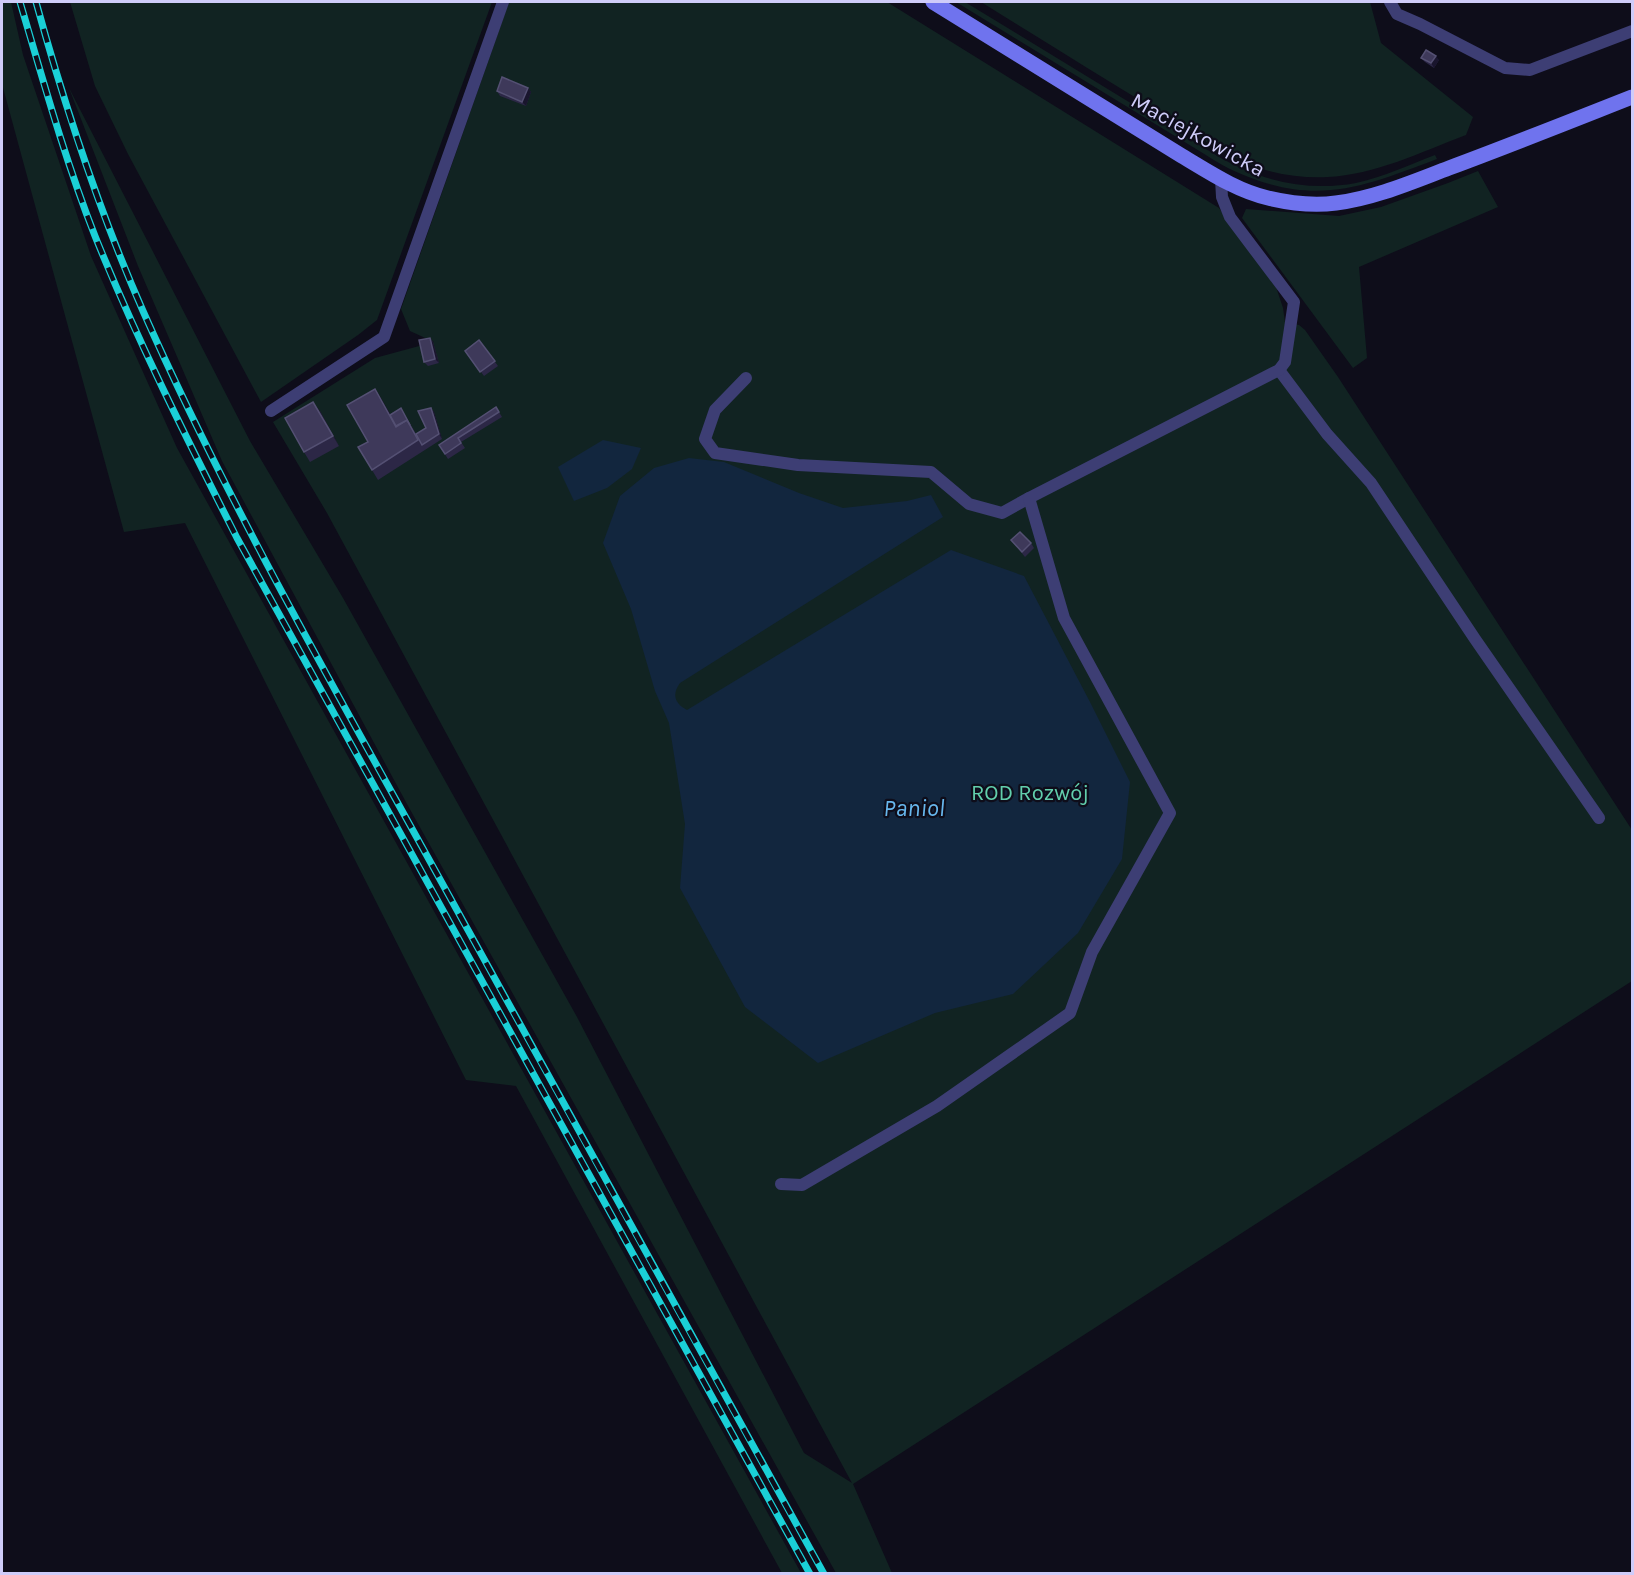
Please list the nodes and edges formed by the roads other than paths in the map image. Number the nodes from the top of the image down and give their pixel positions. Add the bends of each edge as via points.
1 (503, 2) edge
2 (933, 2) edge
3 (1390, 2) edge
4 (1632, 31) edge
5 (1632, 97) edge
6 (1221, 179) junction
7 (1279, 370) junction
8 (746, 378) dead end
9 (271, 411) dead end
10 (1029, 498) junction
11 (1599, 818) dead end
12 (781, 1184) dead end

1 - 9 lane via 384,338
2 - 6 street, Maciejkowicka
3 - 4 lane via 1397,14 1505,68 1530,70
5 - 6 street, Maciejkowicka via 1466,162 1367,197 1334,204 1284,201
6 - 7 lane via 1222,197 1230,217 1294,302 1286,362
7 - 10 lane
7 - 11 lane via 1327,434 1371,483
8 - 10 lane via 715,410 705,440 715,453 798,465 931,472 969,504 1002,513
10 - 12 lane via 1064,618 1170,813 1092,951 1070,1013 927,1112 802,1185

